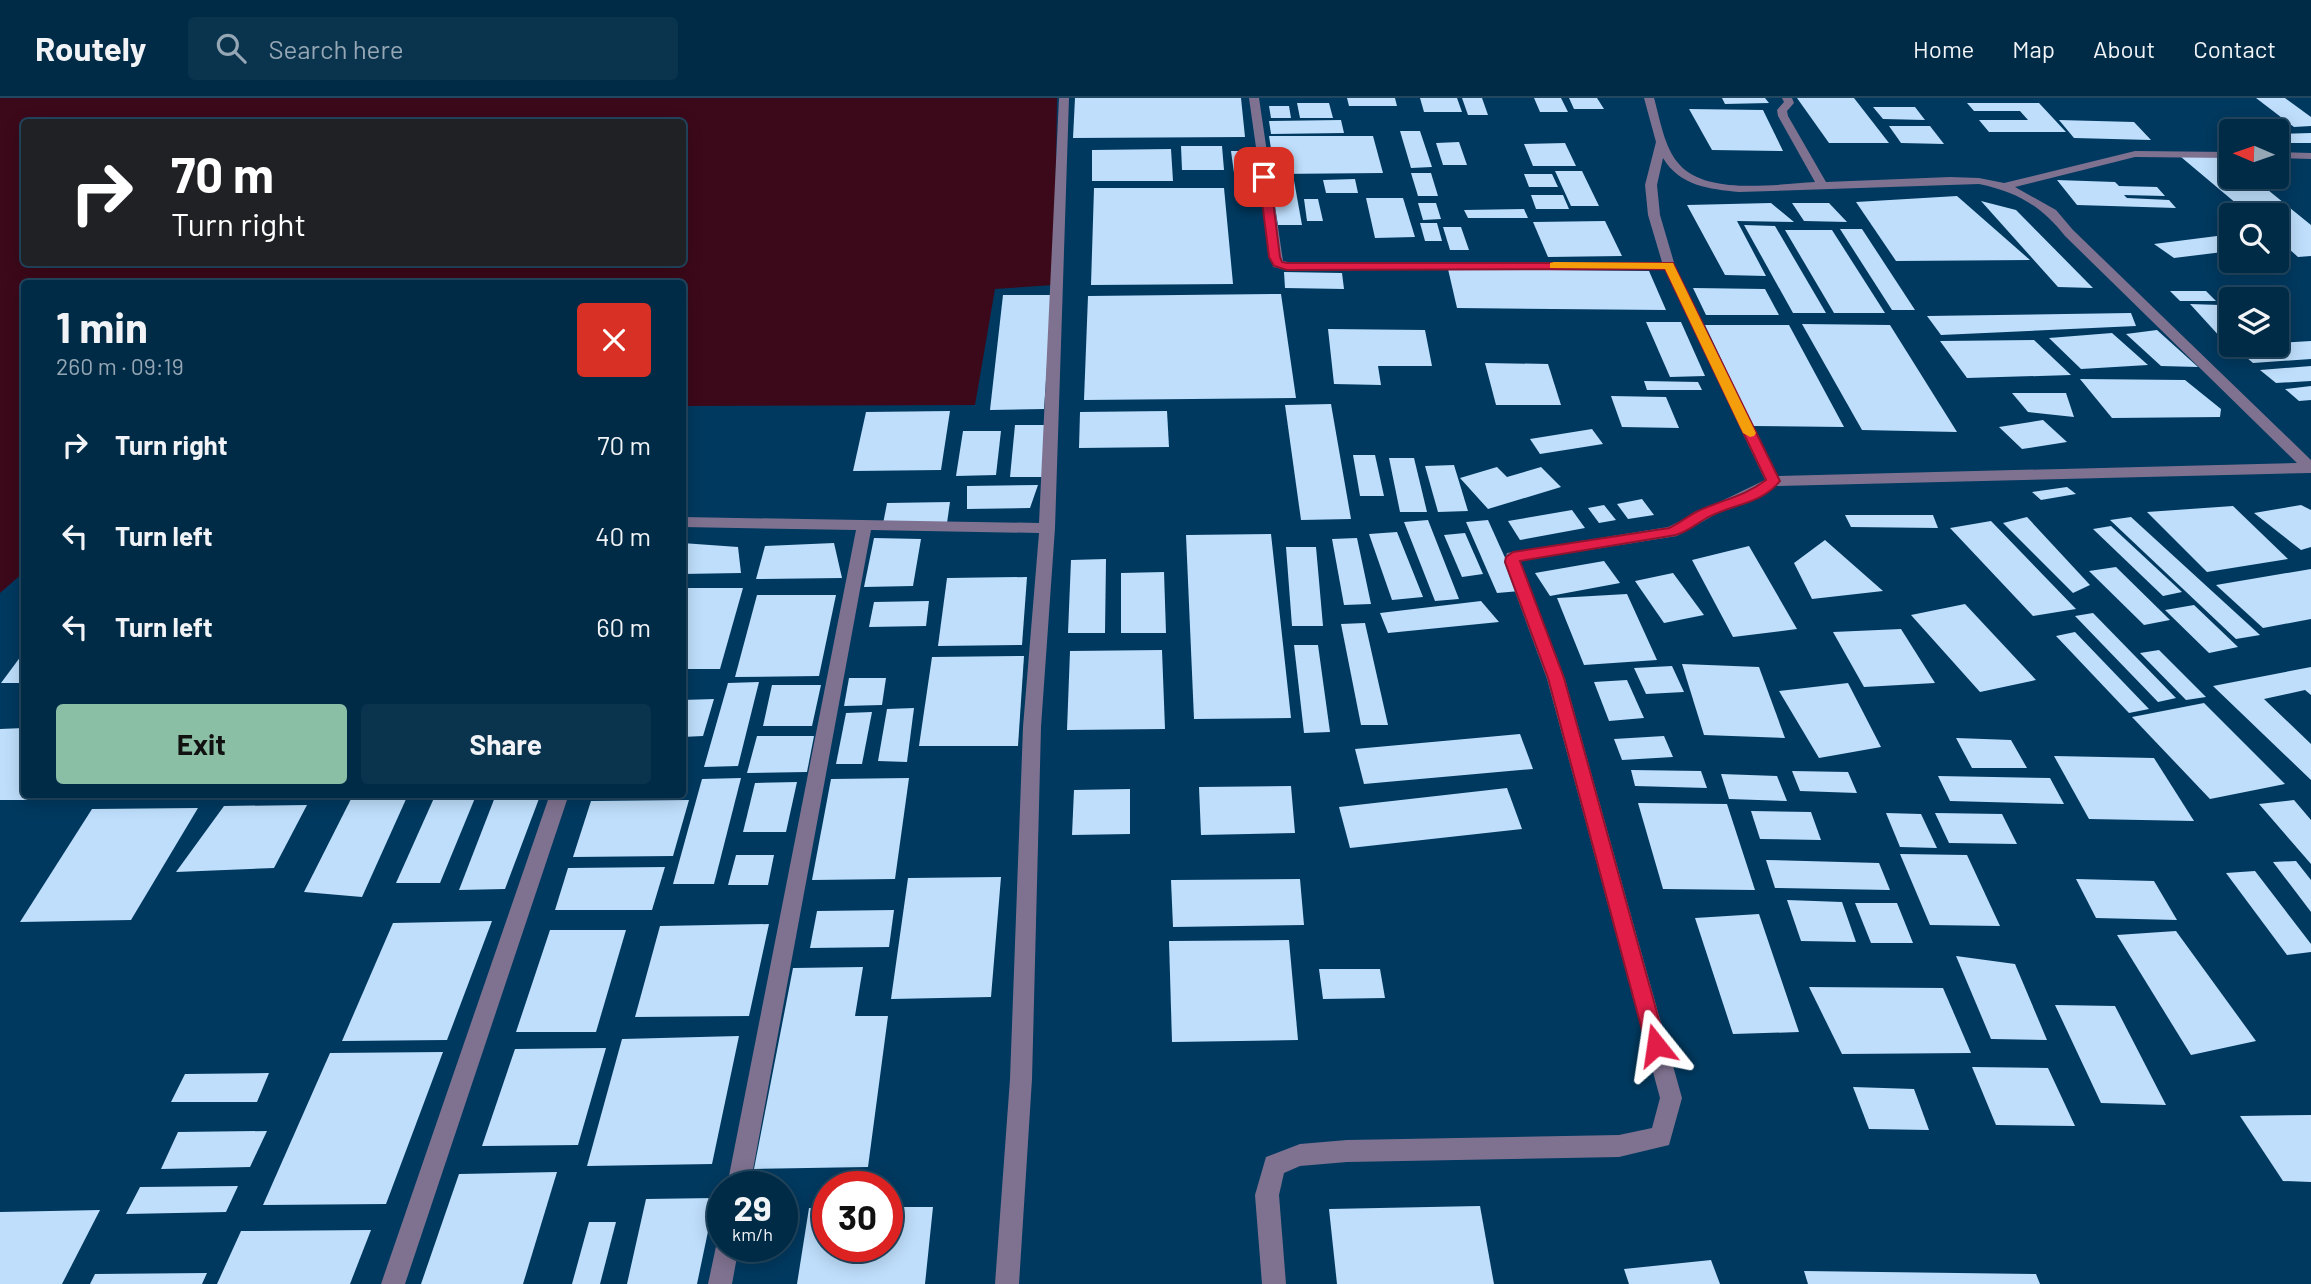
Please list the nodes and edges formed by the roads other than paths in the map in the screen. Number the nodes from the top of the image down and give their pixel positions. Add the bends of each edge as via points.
1 (1064, 98) edge
2 (1254, 98) edge
3 (1649, 98) edge
4 (1787, 98) edge
5 (1662, 142) junction
6 (2219, 155) edge
7 (2289, 155) edge
8 (2311, 156) edge
9 (1823, 186) junction
10 (2004, 186) junction
11 (1669, 266) junction
12 (2310, 467) edge
13 (1773, 481) junction
14 (686, 522) edge
15 (864, 527) junction
16 (1047, 528) junction
17 (559, 798) edge
18 (741, 1171) edge
19 (724, 1262) edge
20 (393, 1284) edge
21 (720, 1284) edge
22 (1007, 1284) edge
23 (1275, 1284) edge

1 - 16 street
2 - 11 street via 1278,264
3 - 5 street
4 - 9 street via 1783,116
5 - 9 street via 1678,173 1692,182 1739,189
5 - 11 street via 1651,185 1654,215
6 - 10 street via 2135,154
7 - 8 street
9 - 10 street via 1950,180
10 - 12 street via 2052,212
11 - 13 street
12 - 13 street
13 - 23 street via 1755,495 1671,532 1513,557 1512,562 1556,678 1671,1098 1661,1137 1619,1146 1300,1155 1274,1165 1267,1195
14 - 15 street
15 - 16 street
15 - 18 street
16 - 22 street via 1032,727 1021,1079
17 - 20 street
19 - 21 street

